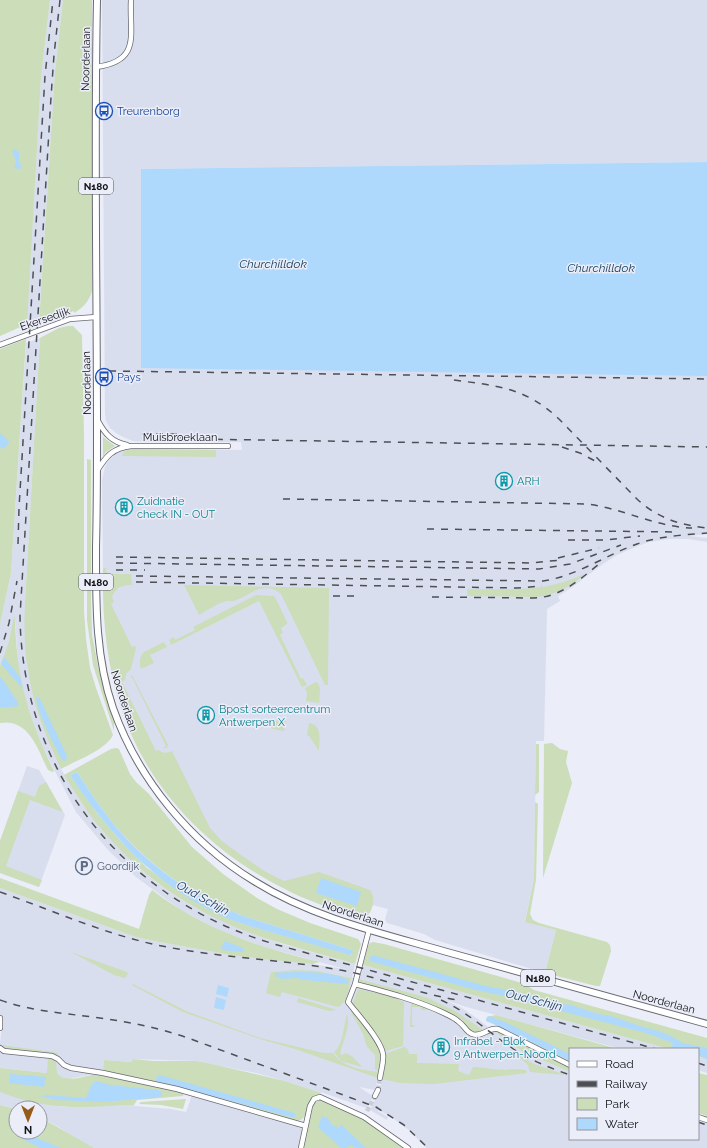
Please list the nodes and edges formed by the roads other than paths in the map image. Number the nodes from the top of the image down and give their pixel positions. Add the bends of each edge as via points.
1 (97, 0) edge
2 (132, 0) edge
3 (96, 68) junction
4 (96, 318) junction
5 (0, 345) edge
6 (97, 420) junction
7 (131, 446) junction
8 (228, 446) dead end
9 (97, 471) junction
10 (369, 930) junction
11 (355, 984) junction
12 (0, 1018) edge
13 (707, 1024) edge
14 (0, 1028) edge
15 (0, 1048) edge
16 (569, 1065) edge
17 (380, 1078) tunnel mouth
18 (378, 1090) tunnel mouth
19 (375, 1096) tunnel mouth
20 (367, 1111) tunnel mouth
21 (364, 1117) junction
22 (306, 1126) junction
23 (301, 1148) edge
24 (408, 1148) edge

1 - 3 main road, Noorderlaan / N180
2 - 3 street via 131,41 127,52 120,60
3 - 4 main road, Noorderlaan / N180
4 - 5 street, Ekersedijk via 70,319
4 - 6 main road, Noorderlaan / N180
6 - 7 street, Muisbroeklaan via 108,437
6 - 9 main road, Noorderlaan / N180
7 - 8 street, Muisbroeklaan
7 - 9 street, Muisbroeklaan via 115,450
9 - 10 main road, Noorderlaan / N180 via 96,607 100,656 113,706 137,760 169,807 230,865 252,880 300,905
10 - 11 street
10 - 13 main road, Noorderlaan / N180
11 - 16 street via 429,1006 456,1020 474,1035 491,1028 498,1029
11 - 17 street via 348,1002 382,1050
12 - 14 street
15 - 22 street via 4,1051 52,1056 71,1068 177,1089
18 - 19 street
20 - 21 street
21 - 22 street via 324,1098 317,1098 310,1106
21 - 24 street
22 - 23 street

